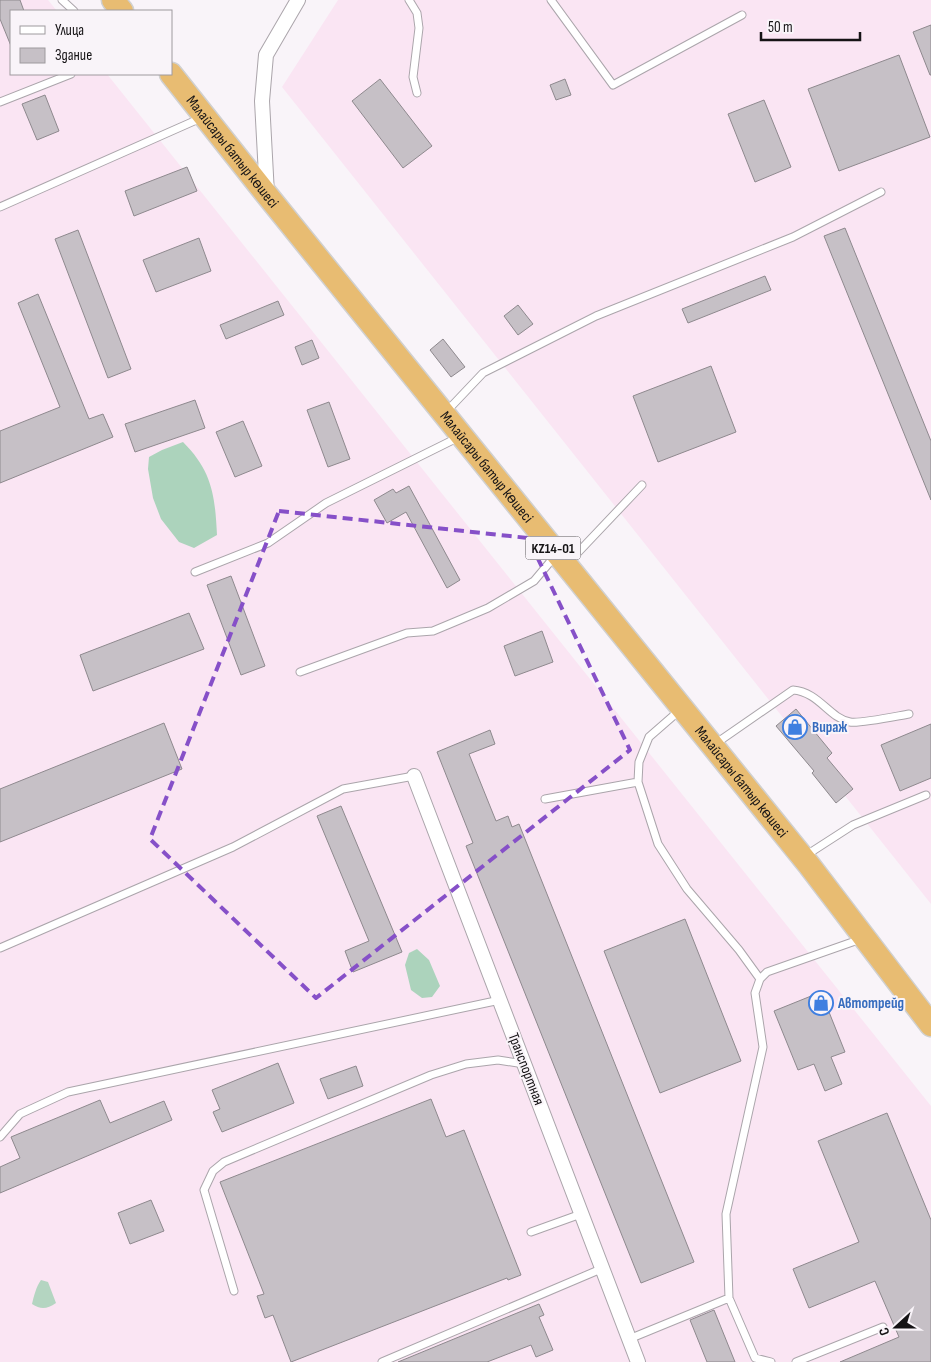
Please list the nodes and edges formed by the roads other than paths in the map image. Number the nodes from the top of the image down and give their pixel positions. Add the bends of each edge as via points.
1 (62, 0) edge
2 (113, 0) edge
3 (298, 0) edge
4 (409, 0) edge
5 (551, 0) edge
6 (73, 10) edge
7 (121, 10) edge
8 (742, 15) dead end
9 (68, 75) edge
10 (172, 75) edge
11 (417, 93) dead end
12 (0, 102) edge
13 (205, 116) junction
14 (881, 192) dead end
15 (267, 195) junction
16 (0, 207) edge
17 (444, 414) junction
18 (462, 436) junction
19 (642, 485) dead end
20 (562, 559) junction
21 (194, 572) dead end
22 (300, 672) dead end
23 (682, 708) junction
24 (909, 714) dead end
25 (713, 746) junction
26 (414, 776) joint
27 (638, 782) junction
28 (926, 795) dead end
29 (545, 799) dead end
30 (802, 857) junction
31 (864, 938) junction
32 (0, 948) edge
33 (760, 979) junction
34 (500, 1000) junction
35 (931, 1025) edge
36 (524, 1064) junction
37 (0, 1137) edge
38 (581, 1214) junction
39 (531, 1232) dead end
40 (601, 1269) junction
41 (234, 1291) dead end
42 (729, 1298) junction
43 (883, 1327) dead end
44 (629, 1339) junction
45 (382, 1362) edge
46 (638, 1362) edge
47 (771, 1362) edge
48 (796, 1362) edge

1 - 6 lane
2 - 7 highway
3 - 15 street via 266,55 262,100
4 - 11 lane via 417,13 419,28 413,76
5 - 8 lane via 613,85
9 - 12 lane
10 - 13 highway, Малайсары батыр көшесі / KZ14-01
13 - 15 highway, Малайсары батыр көшесі / KZ14-01
13 - 16 lane
14 - 17 lane via 793,237 596,316 483,373
15 - 17 highway, Малайсары батыр көшесі / KZ14-01
17 - 18 highway, Малайсары батыр көшесі / KZ14-01
18 - 20 highway, Малайсары батыр көшесі / KZ14-01
18 - 21 lane via 326,503 268,543
19 - 20 lane
20 - 22 lane via 534,581 488,608 433,631 407,633
20 - 23 highway, Малайсары батыр көшесі / KZ14-01
23 - 25 highway, Малайсары батыр көшесі / KZ14-01
23 - 27 lane via 649,737 638,762
24 - 25 lane via 851,723 810,695 793,690
25 - 30 highway, Малайсары батыр көшесі / KZ14-01
26 - 32 lane via 344,789 233,847
26 - 34 street, Транспортная
27 - 29 lane
27 - 33 lane via 658,844 687,889
28 - 30 lane via 853,825
30 - 31 highway, Малайсары батыр көшесі / KZ14-01
31 - 33 lane via 768,972
31 - 35 highway, Малайсары батыр көшесі / KZ14-01
33 - 42 lane via 755,999 763,1047 726,1214
34 - 36 street, Транспортная
34 - 37 lane via 68,1092 20,1114
36 - 38 street, Транспортная
36 - 41 lane via 498,1060 466,1064 431,1075 224,1162 213,1171 204,1190
38 - 39 lane
38 - 40 street, Транспортная
40 - 44 street, Транспортная
40 - 45 lane
42 - 44 lane
42 - 47 lane via 755,1358
43 - 48 lane
44 - 46 street, Транспортная

